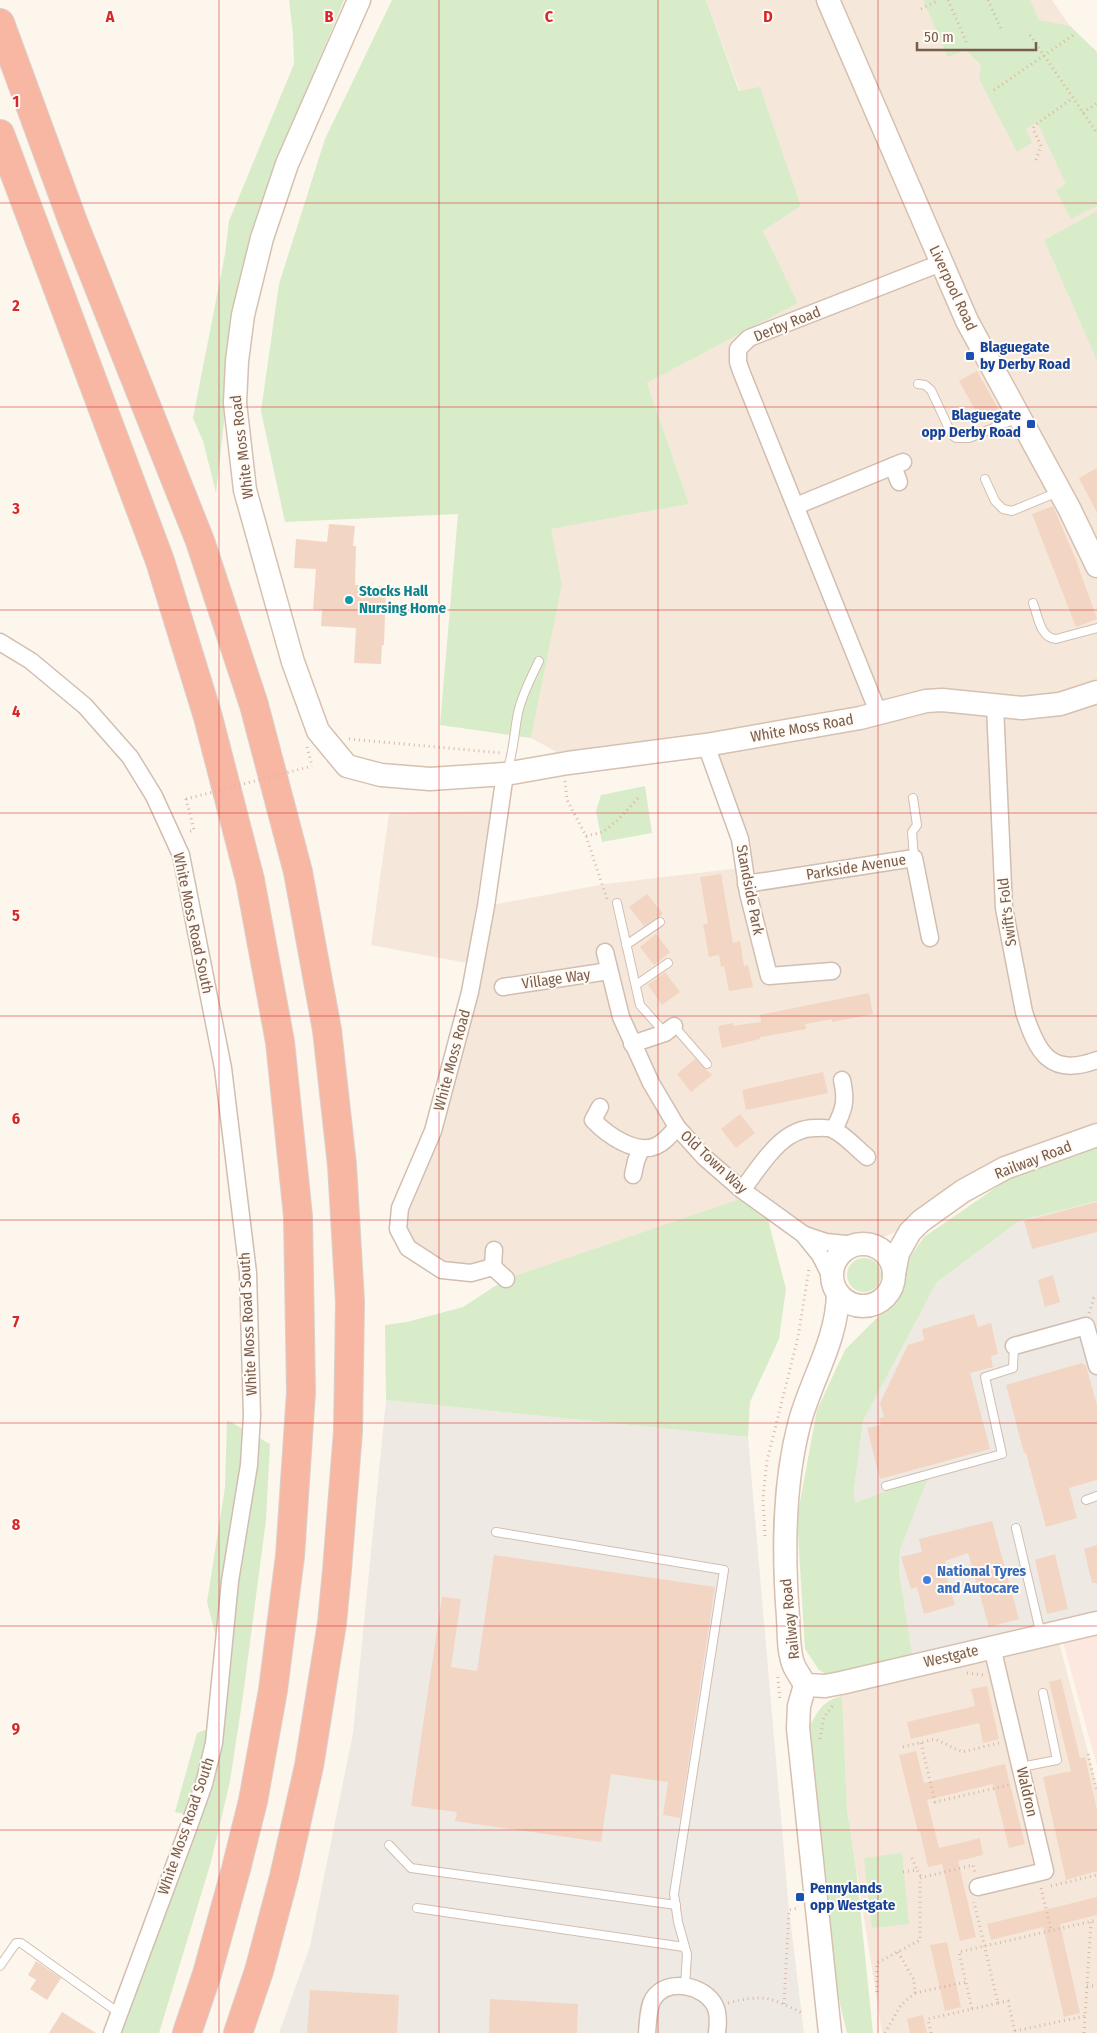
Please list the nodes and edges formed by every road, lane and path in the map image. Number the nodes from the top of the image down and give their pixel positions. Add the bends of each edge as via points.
1 (359, 0) edge
2 (828, 0) edge
3 (939, 0) edge
4 (948, 0) edge
5 (988, 0) edge
6 (921, 9) dead end
7 (0, 23) edge
8 (1002, 31) dead end
9 (1075, 34) dead end
10 (1030, 35) dead end
11 (968, 46) dead end
12 (1044, 56) junction
13 (994, 90) dead end
14 (1073, 98) junction
15 (1097, 102) edge
16 (1083, 113) junction
17 (1097, 133) edge
18 (0, 134) edge
19 (1036, 160) dead end
20 (941, 263) junction
21 (918, 384) dead end
22 (1020, 417) junction
23 (985, 479) dead end
24 (898, 482) dead end
25 (1060, 491) junction
26 (796, 506) junction
27 (1097, 566) edge
28 (1033, 603) dead end
29 (1097, 628) edge
30 (0, 642) edge
31 (539, 661) dead end
32 (1097, 692) edge
33 (995, 706) junction
34 (878, 712) junction
35 (324, 737) junction
36 (706, 745) junction
37 (568, 763) junction
38 (509, 764) junction
39 (312, 766) dead end
40 (638, 798) dead end
41 (913, 798) dead end
42 (172, 835) junction
43 (586, 836) junction
44 (914, 858) junction
45 (746, 884) junction
46 (608, 902) dead end
47 (617, 903) dead end
48 (660, 922) dead end
49 (930, 938) dead end
50 (626, 945) junction
51 (605, 952) dead end
52 (668, 962) dead end
53 (610, 971) junction
54 (832, 971) dead end
55 (636, 985) junction
56 (503, 987) dead end
57 (669, 1029) junction
58 (632, 1044) junction
59 (1097, 1060) edge
60 (707, 1064) dead end
61 (842, 1080) dead end
62 (591, 1117) dead end
63 (677, 1127) junction
64 (834, 1130) junction
65 (1097, 1135) edge
66 (641, 1148) junction
67 (867, 1157) dead end
68 (633, 1175) dead end
69 (742, 1190) junction
70 (922, 1221) junction
71 (803, 1234) junction
72 (860, 1245) junction
73 (494, 1250) dead end
74 (493, 1267) junction
75 (894, 1274) junction
76 (506, 1279) dead end
77 (835, 1287) junction
78 (872, 1305) junction
79 (1014, 1346) joint
80 (824, 1355) junction
81 (1097, 1366) edge
82 (886, 1486) dead end
83 (1097, 1496) edge
84 (1086, 1500) dead end
85 (1016, 1528) dead end
86 (496, 1532) dead end
87 (1097, 1622) edge
88 (1041, 1635) junction
89 (992, 1647) junction
90 (963, 1671) dead end
91 (998, 1672) junction
92 (805, 1685) junction
93 (1043, 1693) dead end
94 (836, 1701) dead end
95 (1014, 1739) junction
96 (921, 1743) junction
97 (819, 1745) dead end
98 (903, 1747) dead end
99 (1088, 1754) dead end
100 (1022, 1774) junction
101 (1097, 1793) edge
102 (389, 1845) dead end
103 (912, 1858) dead end
104 (917, 1870) junction
105 (903, 1872) dead end
106 (1097, 1875) edge
107 (921, 1877) junction
108 (1039, 1880) junction
109 (978, 1887) junction
110 (676, 1905) junction
111 (417, 1908) dead end
112 (1097, 1920) edge
113 (1091, 1922) junction
114 (1051, 1931) junction
115 (985, 1946) junction
116 (684, 1947) junction
117 (898, 1952) junction
118 (0, 1966) edge
119 (966, 1982) junction
120 (685, 1986) junction
121 (1087, 1986) junction
122 (1097, 1986) edge
123 (877, 1992) dead end
124 (915, 1993) junction
125 (998, 2003) junction
126 (716, 2006) junction
127 (972, 2009) junction
128 (119, 2013) junction
129 (802, 2013) dead end
130 (1085, 2016) junction
131 (1015, 2032) edge
132 (112, 2033) edge
133 (187, 2033) edge
134 (238, 2033) edge
135 (647, 2033) edge
136 (717, 2033) edge
137 (830, 2033) edge
138 (886, 2033) edge
139 (931, 2033) edge
140 (1084, 2033) edge

1 - 35 main road, White Moss Road via 287,164 262,238 243,315 235,403 245,490 293,662 318,731
2 - 20 main road, Liverpool Road
3 - 6 path
4 - 11 path
5 - 8 path
7 - 134 highway via 73,222 200,541 254,705 298,872 327,1030 342,1166 350,1302 348,1431 337,1570 332,1623 308,1766 284,1877 259,1971
9 - 12 path
10 - 12 path
12 - 13 path
12 - 14 path
14 - 16 path
14 - 19 path via 1034,126 1041,146
15 - 16 path
16 - 17 path
18 - 133 highway via 160,561 208,717 250,880 280,1042 298,1216 301,1392 290,1556 273,1690 253,1801 236,1869
20 - 22 main road, Liverpool Road via 967,321
20 - 26 street, Derby Road via 749,338 738,349 741,371
21 - 22 lane via 931,390 956,438 969,438
22 - 25 main road, Liverpool Road
23 - 25 lane via 995,501 1003,509 1012,511
24 - 26 street via 898,464
25 - 27 main road, Liverpool Road
26 - 34 street, Derby Road
28 - 29 lane via 1045,635 1050,639
30 - 42 street, White Moss Road South via 31,661 85,706 130,757 154,796
31 - 38 lane via 518,713
32 - 33 main road, White Moss Road via 1040,707
33 - 34 main road, White Moss Road via 942,700
33 - 59 street, Swift's Fold via 1004,908 1024,1012 1046,1058 1077,1066
34 - 36 main road, White Moss Road via 860,718
35 - 38 path
35 - 38 main road, White Moss Road via 348,766 382,775 430,779
36 - 37 main road, White Moss Road
36 - 45 street, Standside Park via 740,838
37 - 38 main road, White Moss Road
37 - 43 path via 567,800
38 - 74 street, White Moss Road via 470,992 433,1131 400,1208 398,1229 408,1248 442,1270 471,1273
39 - 42 path, bridge via 186,799 194,830
40 - 43 path via 603,832
41 - 44 lane via 917,825 912,832
42 - 128 street, White Moss Road South via 181,855 222,1068 248,1273 250,1465 225,1618 214,1743 204,1784
43 - 46 path
44 - 45 street, Parkside Avenue
44 - 49 street, Parkside Avenue
45 - 54 street, Standside Park via 769,976
47 - 50 lane
48 - 50 lane
50 - 55 lane
51 - 53 street, Old Town Way
52 - 55 lane
53 - 56 street, Village Way
53 - 58 street, Old Town Way via 620,1018
55 - 57 lane via 640,1006
57 - 58 street
57 - 60 lane
58 - 63 street, Old Town Way
61 - 64 street via 845,1106
62 - 66 street via 602,1130
63 - 66 street via 666,1140
63 - 69 street, Old Town Way via 704,1157
64 - 67 street
64 - 69 street via 812,1128 790,1134
65 - 70 main road, Railway Road via 1005,1168 963,1191
66 - 68 street
69 - 71 street, Old Town Way
70 - 72 main road, Railway Road
70 - 75 main road, Railway Road via 903,1242
71 - 72 street, Old Town Way via 826,1242
71 - 77 street, Old Town Way via 820,1255
72 - 75 main road via 874,1247 888,1258
72 - 77 main road via 845,1250 834,1263
73 - 74 street
74 - 76 street
75 - 78 main road via 888,1293
77 - 78 main road via 853,1305
77 - 80 main road, Railway Road via 836,1322
78 - 80 main road, Railway Road
79 - 81 street via 1086,1326
79 - 82 lane via 1013,1368 985,1377 1002,1454
80 - 92 main road, Railway Road via 800,1421 786,1522 788,1629 793,1664
83 - 84 lane
85 - 88 lane
86 - 110 lane via 724,1570 674,1894
87 - 88 main road, Westgate
88 - 89 main road, Westgate
89 - 91 street, Waldron
89 - 92 main road, Westgate via 833,1684
90 - 91 path via 977,1676
91 - 95 street, Waldron
92 - 137 main road via 799,1706 798,1728
93 - 100 lane via 1057,1760
94 - 97 path via 824,1717
95 - 96 path via 962,1752 935,1739
95 - 100 street, Waldron
96 - 98 path
96 - 100 path via 935,1802
99 - 101 path
100 - 108 street, Waldron via 1045,1871
102 - 110 lane via 411,1868
103 - 104 path
104 - 105 path
104 - 107 path
106 - 108 path
107 - 109 path via 974,1865
107 - 117 path via 920,1940
108 - 109 street
108 - 114 path
109 - 115 path via 973,1898
110 - 116 lane
111 - 116 lane
112 - 113 path
113 - 114 path
113 - 121 path
114 - 115 path
115 - 119 path via 959,1952
115 - 125 path
116 - 120 lane via 687,1954
117 - 123 path via 877,1963
117 - 124 path via 914,1980
118 - 128 lane via 16,1944 24,1944
119 - 124 path
119 - 127 path
120 - 126 street via 697,1989
120 - 135 street via 662,1991 654,1999
121 - 122 path
121 - 130 path
124 - 138 path via 901,2005
125 - 127 path
125 - 131 path via 1008,2001
126 - 129 path via 749,1998 773,1999
126 - 136 street
127 - 139 path via 928,2019
128 - 132 street, White Moss Road South
130 - 131 path
130 - 140 path

